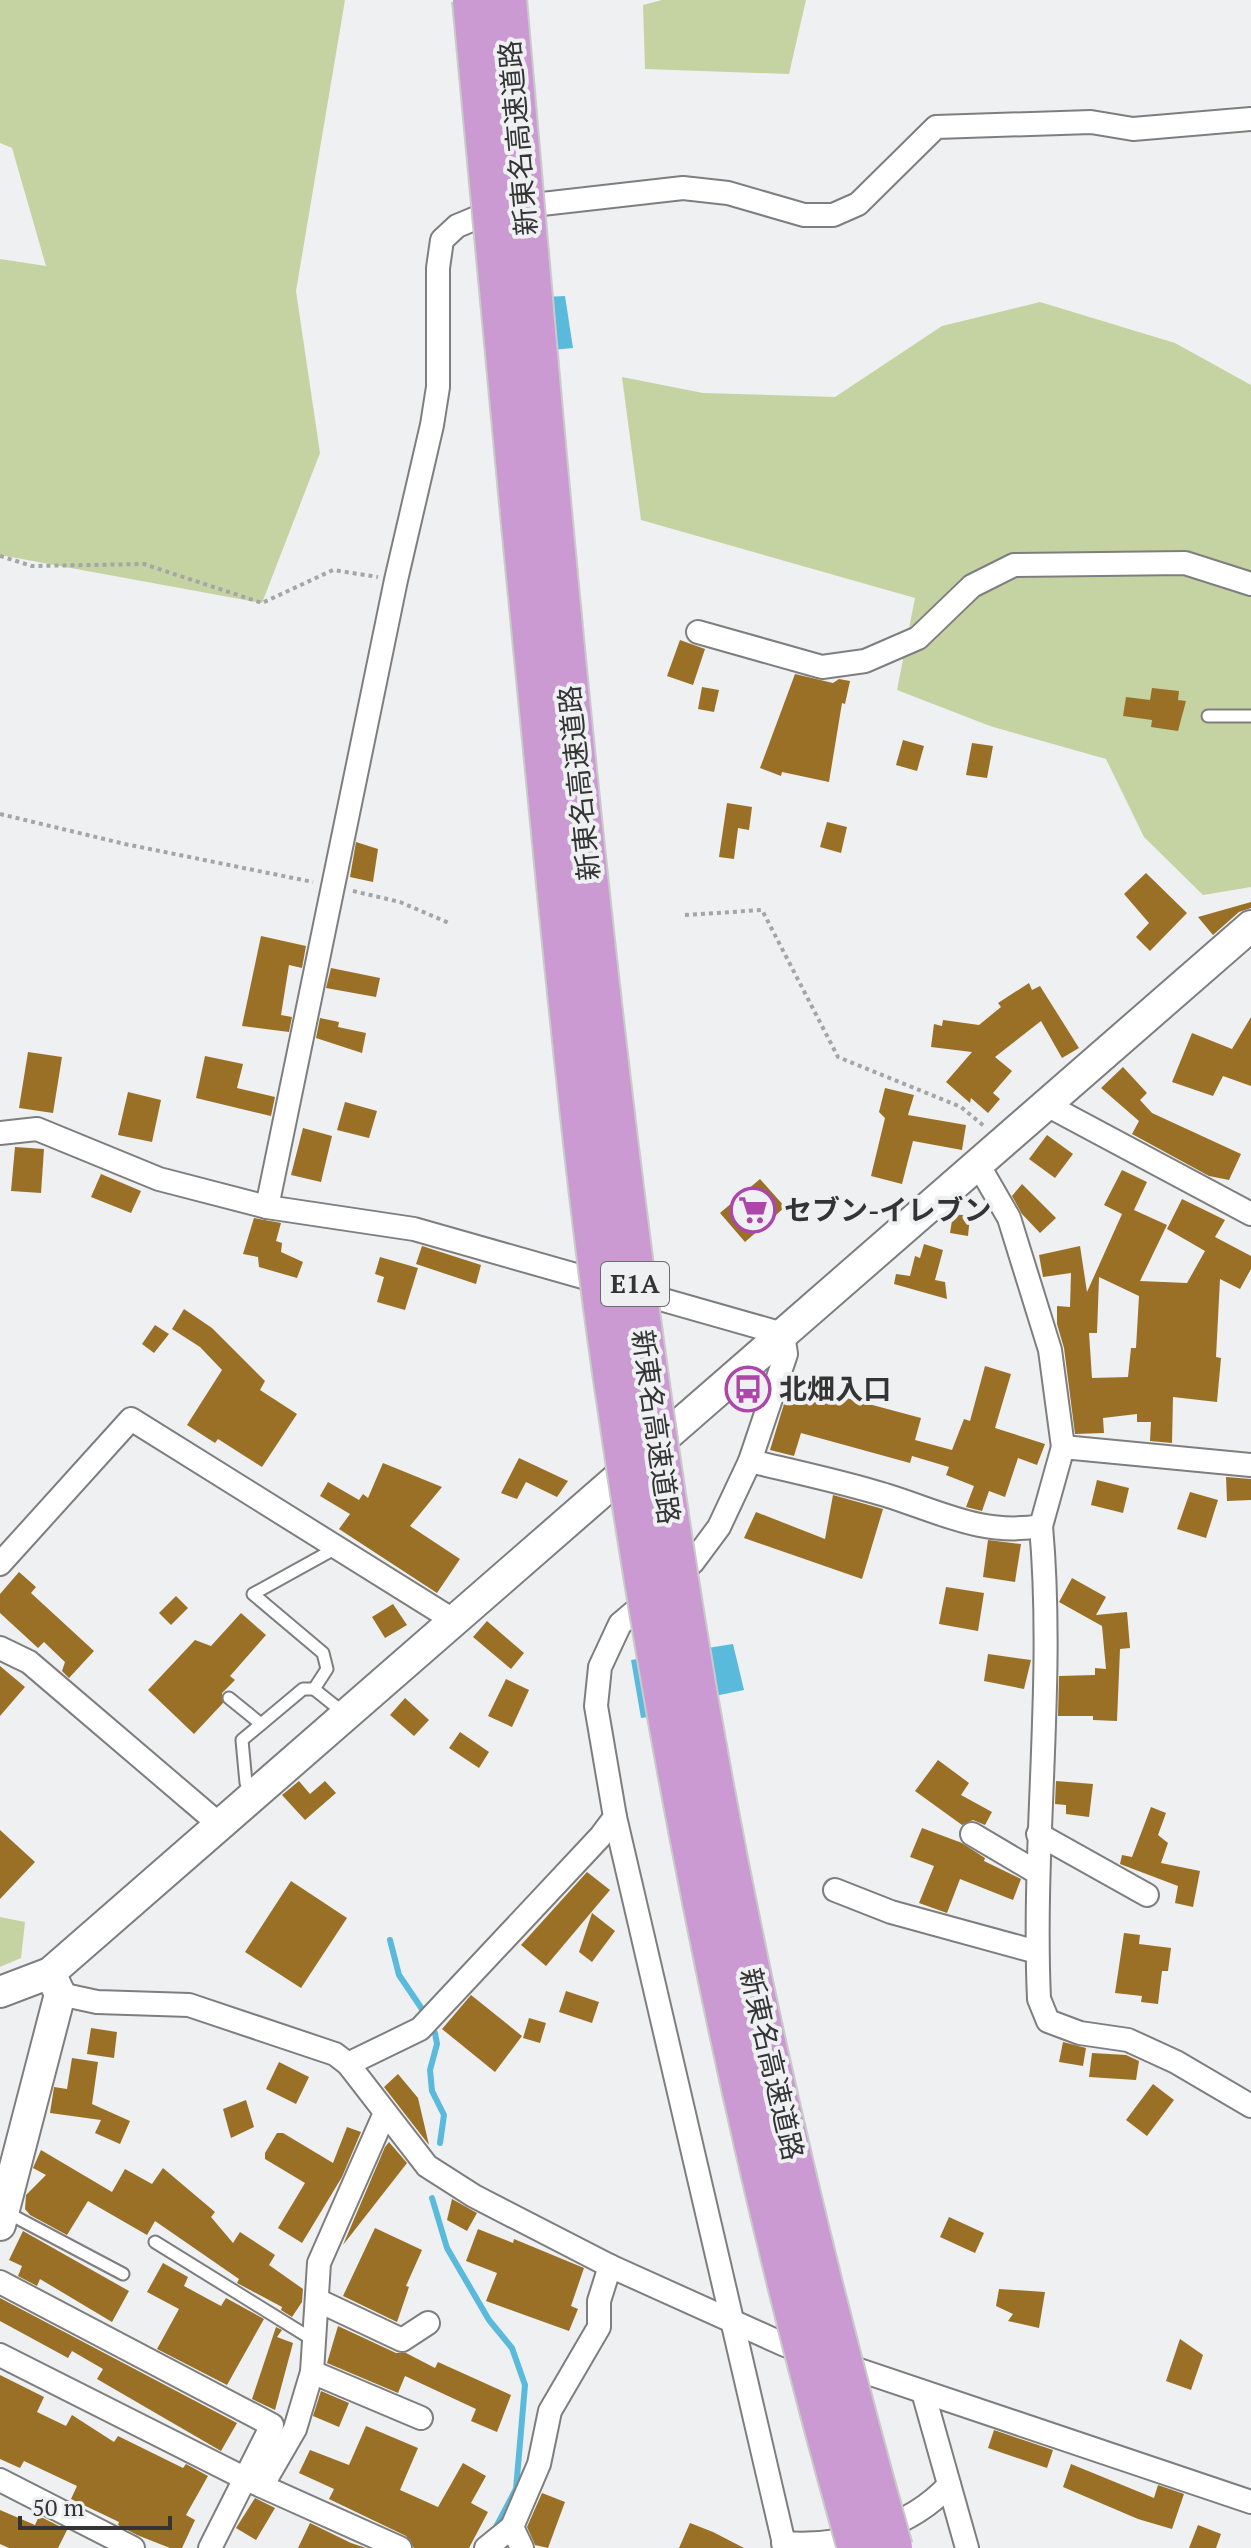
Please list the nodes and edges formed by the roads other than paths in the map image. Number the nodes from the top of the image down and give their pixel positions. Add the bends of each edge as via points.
1 (473, 0) edge
2 (506, 0) edge
3 (1251, 119) edge
4 (1251, 584) edge
5 (698, 632) dead end
6 (1208, 716) dead end
7 (1251, 716) edge
8 (1251, 926) edge
9 (1047, 1105) junction
10 (0, 1133) edge
11 (979, 1166) junction
12 (267, 1207) junction
13 (1251, 1214) edge
14 (783, 1334) junction
15 (1063, 1447) junction
16 (750, 1461) junction
17 (1251, 1465) edge
18 (1041, 1526) junction
19 (339, 1547) junction
20 (0, 1564) edge
21 (453, 1620) junction
22 (0, 1648) edge
23 (314, 1689) junction
24 (229, 1698) dead end
25 (347, 1715) junction
26 (261, 1724) junction
27 (256, 1794) junction
28 (615, 1817) junction
29 (220, 1825) junction
30 (972, 1834) dead end
31 (1038, 1834) junction
32 (1038, 1873) junction
33 (835, 1890) dead end
34 (1147, 1895) dead end
35 (1037, 1952) junction
36 (55, 1983) junction
37 (0, 1992) edge
38 (348, 2064) junction
39 (1251, 2106) edge
40 (385, 2113) junction
41 (2, 2218) edge
42 (155, 2242) dead end
43 (610, 2266) junction
44 (123, 2274) dead end
45 (0, 2282) edge
46 (317, 2300) junction
47 (731, 2321) junction
48 (428, 2323) dead end
49 (315, 2341) junction
50 (0, 2355) edge
51 (312, 2372) junction
52 (923, 2392) junction
53 (421, 2418) dead end
54 (0, 2480) edge
55 (254, 2482) junction
56 (949, 2485) junction
57 (1251, 2502) edge
58 (512, 2527) junction
59 (93, 2539) edge
60 (784, 2545) edge
61 (133, 2548) edge
62 (210, 2548) edge
63 (400, 2548) edge
64 (486, 2548) edge
65 (522, 2548) edge
66 (858, 2548) edge
67 (892, 2548) edge
68 (967, 2548) edge

1 - 66 highway, 新東名高速道路 / E1A, bridge via 541,735 618,1405 711,1934 767,2189
2 - 67 highway, 新東名高速道路 / E1A, bridge via 577,759 650,1396 686,1631 743,1930 798,2180
3 - 12 street via 1133,129 1091,122 936,127 858,204 833,215 804,215 728,193 683,188 498,209 457,226 442,240 438,387
4 - 5 street via 1185,563 1014,565 972,586 918,638 865,661 822,667
6 - 7 lane
8 - 9 street
9 - 11 street
9 - 13 street
10 - 12 street via 37,1129 159,1179
11 - 14 street
11 - 15 street via 1009,1218 1050,1350
12 - 14 street via 414,1229
14 - 16 street via 786,1354
14 - 21 street
15 - 17 street
15 - 18 street
16 - 18 street via 877,1492 973,1524 1012,1531
16 - 28 street via 708,1546 620,1624 608,1645 595,1688
18 - 31 street via 1047,1588
19 - 20 street via 131,1419
19 - 21 street
19 - 23 lane via 253,1594 323,1653 327,1669
21 - 25 street
22 - 29 street via 29,1662
23 - 25 lane
23 - 26 lane via 303,1689
24 - 26 lane
25 - 27 street
26 - 27 lane via 242,1740 246,1783
27 - 29 street
28 - 38 street via 420,2029
28 - 47 street
29 - 36 street
30 - 32 street
31 - 32 street
31 - 34 street
32 - 35 street
33 - 35 street via 891,1912
35 - 39 street via 1039,1999 1048,2021 1080,2033 1128,2040
36 - 37 street
36 - 38 street via 97,2002 189,2005 335,2054
36 - 41 street
38 - 40 street
40 - 43 street via 427,2166 450,2182
40 - 46 street via 319,2263
41 - 44 lane
42 - 49 lane
43 - 47 street
43 - 58 street via 599,2301 599,2327 550,2411 539,2464
45 - 55 street via 272,2425
46 - 48 street via 402,2340
46 - 49 street
47 - 52 street
47 - 60 street
49 - 51 street
50 - 55 street
51 - 53 street
51 - 55 street via 295,2429
52 - 56 street
52 - 57 street
54 - 59 street
55 - 62 street
55 - 63 street
56 - 60 street via 923,2510 892,2525 818,2544
56 - 68 street
58 - 64 street
58 - 65 street
59 - 61 street

